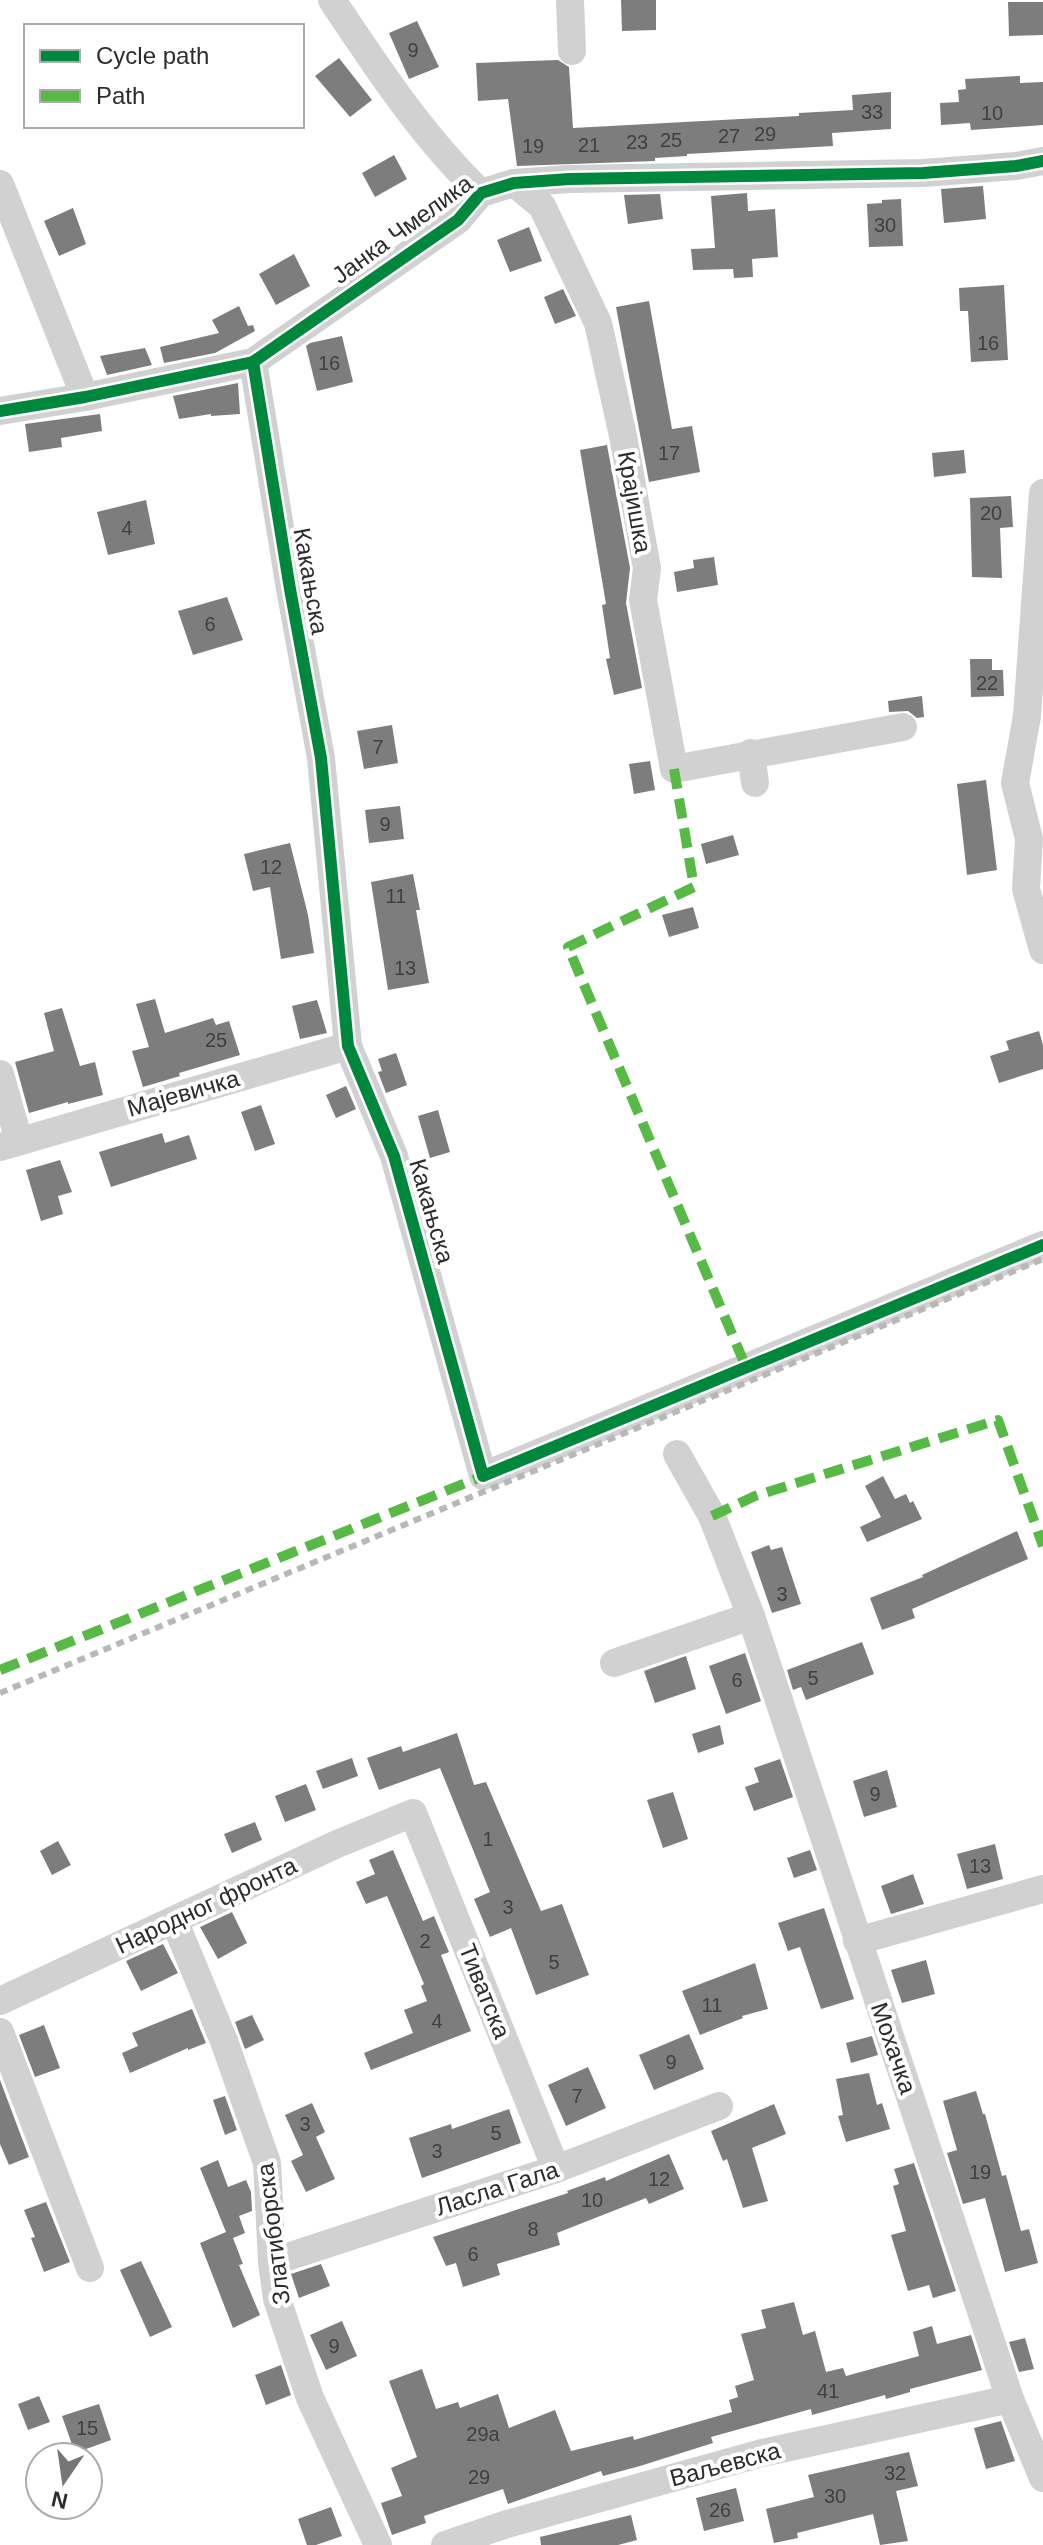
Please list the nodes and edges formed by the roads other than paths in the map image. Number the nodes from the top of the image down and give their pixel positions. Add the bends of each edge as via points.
1 (332, 0) edge
2 (570, 0) edge
3 (572, 51) dead end
4 (1043, 161) edge
5 (514, 183) junction
6 (0, 184) edge
7 (481, 193) junction
8 (253, 362) junction
9 (85, 397) junction
10 (0, 411) edge
11 (1043, 493) edge
12 (903, 727) dead end
13 (751, 753) junction
14 (755, 783) dead end
15 (1043, 950) edge
16 (348, 1046) junction
17 (0, 1074) edge
18 (10, 1144) edge
19 (1043, 1245) edge
20 (677, 1454) dead end
21 (751, 1616) junction
22 (614, 1663) dead end
23 (413, 1813) joint
24 (1043, 1889) edge
25 (174, 1920) junction
26 (857, 1941) junction
27 (0, 2001) edge
28 (0, 2032) edge
29 (719, 2106) dead end
30 (556, 2169) junction
31 (272, 2262) junction
32 (90, 2268) dead end
33 (1010, 2399) junction
34 (1043, 2478) edge
35 (512, 2534) edge
36 (378, 2545) edge
37 (445, 2545) edge

1 - 7 street via 376,66
2 - 3 street
4 - 5 street, Јанка Чмелика via 923,173
5 - 7 street, Јанка Чмелика
5 - 13 street, Крајишка via 542,206 598,323 647,568 643,600 674,769
6 - 9 street
7 - 8 street, Јанка Чмелика via 458,220
8 - 9 street, Јанка Чмелика
8 - 16 street, Какањска via 321,758
9 - 10 street, Јанка Чмелика
11 - 15 street via 1027,716 1015,783 1029,839 1026,889
12 - 13 street, Крајишка
13 - 14 street
16 - 18 street, Мајевичка
16 - 19 street, Какањска via 394,1156 483,1476
17 - 18 street, Мајевичка
20 - 21 street, Мохачка via 712,1516
21 - 22 street
21 - 26 street, Мохачка
23 - 25 street, Народног фронта
23 - 30 street, Тиватска
24 - 26 street
25 - 27 street, Народног фронта
25 - 31 street, Златиборска via 267,2163
26 - 33 street, Мохачка
28 - 32 street
29 - 30 street, Ласла Гала
30 - 31 street, Ласла Гала
31 - 36 street, Златиборска via 277,2299 310,2398
33 - 34 street, Мохачка
33 - 35 street, Ваљевска via 762,2453
35 - 37 street, Ваљевска

